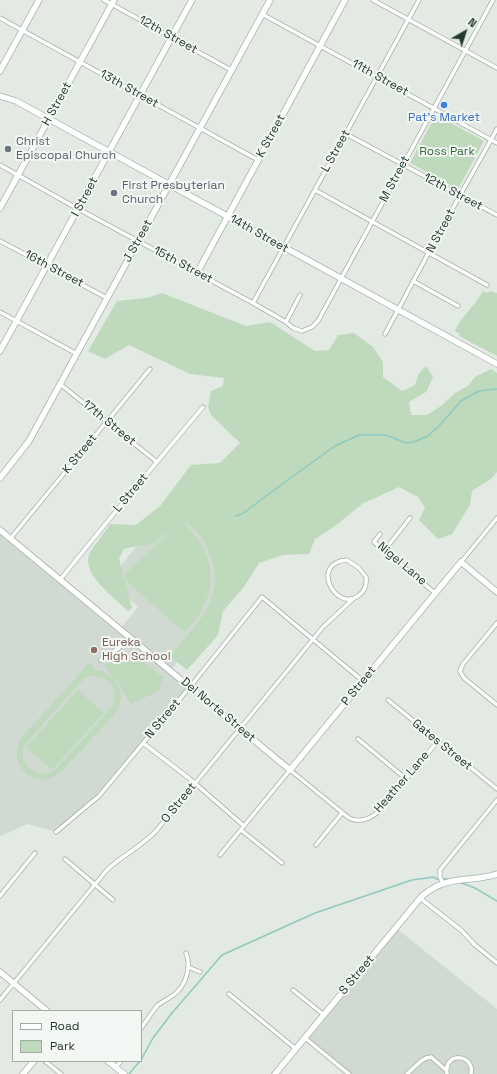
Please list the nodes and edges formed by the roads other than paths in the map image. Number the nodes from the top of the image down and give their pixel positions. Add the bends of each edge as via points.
1 (39, 0) edge
2 (104, 0) edge
3 (192, 0) edge
4 (270, 0) edge
5 (345, 0) edge
6 (373, 0) edge
7 (419, 0) edge
8 (494, 0) edge
9 (113, 2) edge
10 (262, 14) junction
11 (0, 18) edge
12 (409, 20) junction
13 (22, 30) junction
14 (172, 37) junction
15 (320, 46) junction
16 (466, 51) junction
17 (80, 62) junction
18 (497, 68) edge
19 (231, 70) junction
20 (0, 71) edge
21 (377, 77) junction
22 (140, 95) junction
23 (0, 96) edge
24 (434, 108) junction
25 (49, 119) junction
26 (200, 128) junction
27 (497, 129) edge
28 (346, 134) junction
29 (491, 140) junction
30 (497, 143) edge
31 (109, 151) junction
32 (258, 160) junction
33 (0, 165) edge
34 (403, 165) junction
35 (18, 175) junction
36 (169, 185) junction
37 (315, 190) junction
38 (460, 195) junction
39 (0, 208) edge
40 (78, 209) junction
41 (497, 215) edge
42 (227, 217) junction
43 (372, 221) junction
44 (0, 241) edge
45 (139, 241) junction
46 (284, 248) junction
47 (429, 253) junction
48 (47, 266) junction
49 (197, 273) junction
50 (341, 279) junction
51 (413, 281) junction
52 (487, 285) dead end
53 (300, 295) dead end
54 (107, 298) junction
55 (253, 303) junction
56 (458, 306) dead end
57 (399, 310) junction
58 (0, 312) edge
59 (16, 321) junction
60 (286, 322) junction
61 (302, 331) joint
62 (385, 334) dead end
63 (0, 351) edge
64 (77, 354) junction
65 (497, 364) edge
66 (150, 369) dead end
67 (60, 384) junction
68 (203, 407) dead end
69 (106, 421) junction
70 (157, 462) junction
71 (0, 478) edge
72 (410, 518) dead end
73 (497, 518) edge
74 (0, 530) edge
75 (380, 534) dead end
76 (10, 538) junction
77 (384, 550) junction
78 (461, 562) junction
79 (60, 580) junction
80 (497, 592) edge
81 (435, 593) junction
82 (352, 600) junction
83 (497, 623) edge
84 (130, 637) junction
85 (314, 639) junction
86 (101, 660) dead end
87 (363, 681) junction
88 (190, 687) junction
89 (388, 700) dead end
90 (497, 705) edge
91 (240, 728) junction
92 (358, 739) dead end
93 (438, 741) junction
94 (143, 743) junction
95 (290, 770) junction
96 (405, 778) junction
97 (195, 783) junction
98 (497, 789) edge
99 (497, 800) edge
100 (495, 805) edge
101 (342, 813) junction
102 (365, 820) joint
103 (244, 826) junction
104 (241, 830) junction
105 (56, 832) dead end
106 (316, 844) dead end
107 (35, 853) dead end
108 (220, 855) dead end
109 (65, 859) dead end
110 (282, 863) dead end
111 (497, 874) edge
112 (443, 883) junction
113 (96, 884) junction
114 (0, 896) edge
115 (420, 898) junction
116 (112, 900) dead end
117 (186, 953) dead end
118 (497, 963) edge
119 (188, 967) junction
120 (0, 972) edge
121 (200, 972) dead end
122 (14, 984) junction
123 (293, 990) dead end
124 (229, 994) dead end
125 (0, 1000) edge
126 (46, 1010) edge
127 (324, 1014) junction
128 (142, 1027) edge
129 (305, 1038) junction
130 (296, 1048) junction
131 (33, 1062) edge
132 (46, 1062) edge
133 (109, 1062) edge
134 (120, 1062) edge
135 (116, 1067) junction
136 (446, 1072) edge
137 (23, 1074) edge
138 (61, 1074) edge
139 (124, 1074) edge
140 (275, 1074) edge
141 (349, 1074) edge
142 (407, 1074) edge
143 (471, 1074) edge

1 - 13 street
2 - 9 street, 12th Street
3 - 14 street, I Street
4 - 10 street, J Street
5 - 15 street, K Street
6 - 12 street
7 - 12 street, L Street
8 - 16 street, M Street
9 - 14 street, 12th Street
9 - 17 street, H Street
10 - 15 street, 11th Street
10 - 19 street, J Street
11 - 13 street, 13th Street
12 - 16 street
12 - 21 street, L Street
13 - 17 street, 13th Street
13 - 20 street
14 - 19 street, 12th Street
14 - 22 street, I Street
15 - 21 street, 11th Street
15 - 32 street, K Street
16 - 18 street
16 - 24 street, M Street
17 - 22 street, 13th Street
17 - 25 street, H Street
19 - 26 street, J Street
21 - 24 street, 11th Street
21 - 28 street, L Street
22 - 26 street, 13th Street
22 - 31 street, I Street
23 - 25 street, 14th Street via 16,101
24 - 29 street, 11th Street
24 - 34 street, M Street
25 - 31 street, 14th Street
25 - 35 street, H Street
26 - 32 street, 13th Street
26 - 36 street, J Street
27 - 29 street, N Street
28 - 34 street, 12th Street
28 - 37 street, L Street
29 - 30 street, 11th Street
29 - 38 street, N Street
31 - 36 street, 14th Street
31 - 40 street, I Street
32 - 42 street, K Street
33 - 35 street, 15th Street
34 - 38 street, 12th Street
34 - 43 street, M Street
35 - 39 street, H Street
35 - 40 street, 15th Street
36 - 42 street, 14th Street
36 - 45 street, J Street
37 - 43 street
37 - 46 street, L Street
38 - 41 street, 12th Street
38 - 47 street, N Street
40 - 45 street, 15th Street
40 - 48 street, I Street
42 - 46 street, 14th Street
42 - 49 street, K Street
43 - 47 street
43 - 50 street, M Street
44 - 48 street, 16th Street
45 - 49 street, 15th Street
45 - 54 street, J Street
46 - 50 street, 14th Street
46 - 55 street, L Street
47 - 51 street, N Street
47 - 52 street
48 - 54 street, 16th Street
48 - 59 street, I Street
49 - 55 street, 15th Street
50 - 57 street, 14th Street
50 - 61 street, M Street via 318,321
51 - 56 street
51 - 57 street, N Street
53 - 60 street
54 - 64 street, J Street
55 - 60 street, 15th Street
57 - 62 street, N Street
57 - 65 street, 14th Street
58 - 59 street
59 - 63 street, I Street
59 - 64 street
60 - 61 street, 15th Street
64 - 67 street, J Street
66 - 69 street, K Street
67 - 69 street, 17th Street
67 - 71 street, J Street via 29,441
68 - 70 street, L Street
69 - 70 street, 17th Street
69 - 76 street, K Street
70 - 79 street, L Street
72 - 77 street
73 - 78 street, P Street
74 - 76 street, Del Norte Street
75 - 77 street, Nigel Lane via 374,542
76 - 79 street, Del Norte Street
77 - 81 street, Nigel Lane
78 - 80 street
78 - 81 street, P Street
79 - 84 street, Del Norte Street
81 - 87 street, P Street
82 - 82 street via 342,597 333,590 327,577 334,565 347,560 366,577 366,585 362,592
82 - 85 street, O Street
83 - 90 street via 460,671 464,678
84 - 86 street
84 - 88 street, Del Norte Street
85 - 87 street
85 - 88 street, N Street via 262,597
85 - 91 street, O Street
87 - 95 street, P Street
88 - 91 street, Del Norte Street
88 - 94 street, N Street
89 - 93 street, Gates Street
91 - 95 street, Del Norte Street
91 - 97 street, O Street
92 - 96 street
93 - 96 street, Heather Lane
93 - 98 street, Gates Street
94 - 97 street
94 - 105 street, N Street via 99,796
95 - 101 street, Del Norte Street
95 - 103 street, P Street
96 - 102 street, Heather Lane via 378,812
97 - 103 street
97 - 113 street, O Street via 153,834 111,866
99 - 100 street
100 - 112 street via 440,870
101 - 102 street, Del Norte Street via 353,820
101 - 106 street
103 - 104 street, P Street
104 - 108 street, P Street
104 - 110 street
107 - 114 street
109 - 113 street
111 - 112 street, S Street
112 - 115 street, S Street
113 - 116 street
113 - 122 street, O Street
115 - 118 street
115 - 127 street, S Street
117 - 119 street
119 - 121 street
119 - 128 street via 186,980 179,991 157,1006
120 - 122 street
122 - 125 street, O Street
122 - 126 street
123 - 127 street
124 - 130 street
127 - 129 street, S Street
129 - 130 street, S Street
129 - 141 street
130 - 140 street, S Street
131 - 137 street
132 - 138 street
133 - 135 street
134 - 135 street
135 - 139 street
136 - 142 street via 431,1057 426,1058
136 - 143 street via 449,1062 461,1058 470,1064

